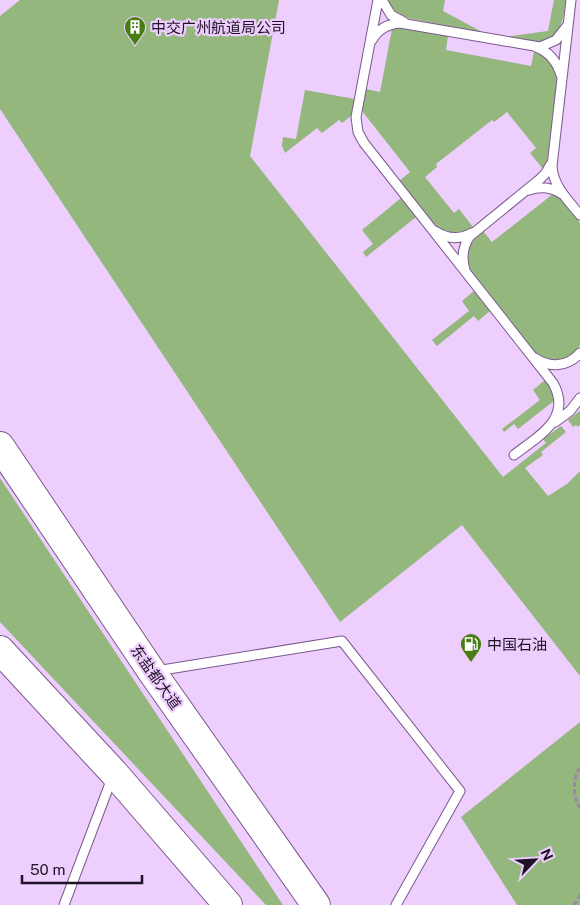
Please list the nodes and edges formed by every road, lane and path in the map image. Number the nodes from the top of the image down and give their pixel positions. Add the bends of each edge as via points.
1 (378, 0) edge
2 (382, 0) edge
3 (571, 0) edge
4 (569, 21) junction
5 (406, 23) junction
6 (370, 45) junction
7 (533, 47) junction
8 (561, 81) junction
9 (552, 160) junction
10 (524, 192) junction
11 (565, 197) junction
12 (580, 215) edge
13 (430, 228) junction
14 (474, 232) junction
15 (467, 274) junction
16 (580, 353) edge
17 (531, 355) junction
18 (580, 398) edge
19 (549, 427) junction
20 (0, 446) edge
21 (514, 456) dead end
22 (0, 650) edge
23 (152, 672) junction
24 (580, 768) edge
25 (114, 773) junction
26 (580, 808) edge
27 (580, 895) edge
28 (64, 905) edge
29 (228, 905) edge
30 (316, 905) edge
31 (396, 905) edge
32 (574, 905) edge

1 - 6 lane
2 - 5 lane via 391,15
3 - 4 lane
4 - 7 lane via 556,40
4 - 8 lane
5 - 6 lane via 394,23 383,28
5 - 7 lane
6 - 13 lane via 356,117 358,132
7 - 8 lane via 546,52 554,60
8 - 9 lane
9 - 10 lane via 545,174
9 - 11 lane via 554,180
10 - 11 lane via 546,187
10 - 14 lane
11 - 12 lane
13 - 14 lane via 453,238
13 - 15 lane
14 - 15 lane via 463,253
15 - 17 lane
16 - 17 lane via 558,365 540,362
17 - 19 lane via 558,392 558,411
18 - 19 lane
19 - 21 lane
20 - 23 highway, 东盐都大道
22 - 25 highway
23 - 30 highway, 东盐都大道
23 - 31 lane via 342,641 460,791
24 - 26 path via 574,788
25 - 28 lane
25 - 29 highway
27 - 32 path

